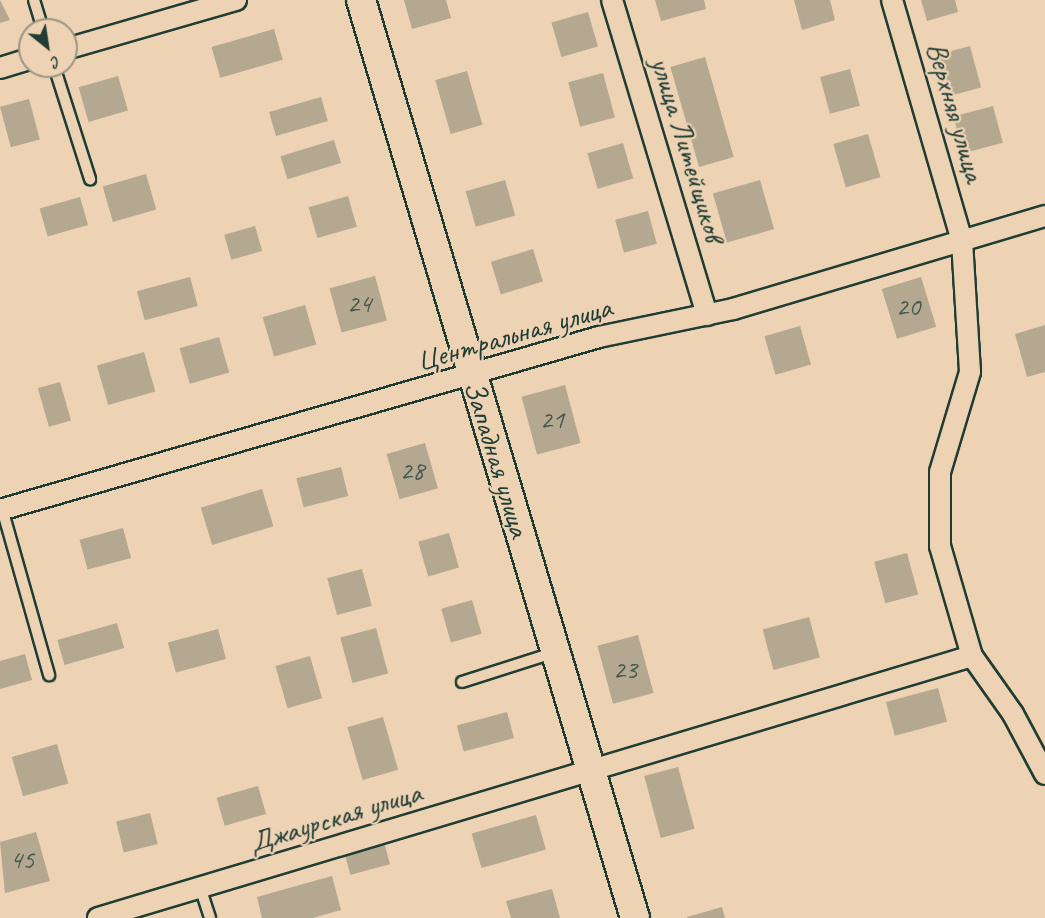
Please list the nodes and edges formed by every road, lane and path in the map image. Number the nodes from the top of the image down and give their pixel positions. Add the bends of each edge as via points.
1 (34, 0) edge
2 (236, 0) edge
3 (361, 0) edge
4 (612, 0) edge
5 (892, 0) edge
6 (40, 18) edge
7 (78, 46) edge
8 (18, 63) edge
9 (0, 68) edge
10 (58, 78) edge
11 (90, 179) dead end
12 (1045, 216) edge
13 (962, 241) junction
14 (707, 315) junction
15 (472, 378) junction
16 (1, 507) edge
17 (555, 653) junction
18 (972, 656) junction
19 (49, 675) dead end
20 (462, 682) dead end
21 (589, 770) junction
22 (1045, 774) edge
23 (201, 890) junction
24 (98, 918) edge
25 (210, 918) edge
26 (635, 918) edge

1 - 6 lane
2 - 7 street
3 - 15 main road, Западная улица
4 - 14 street, улица Литейщиков
5 - 13 street, Верхняя улица
8 - 9 street
10 - 11 lane
12 - 13 street, Центральная улица
13 - 14 street, Центральная улица
13 - 18 street, Верхняя улица via 970,372 940,472 940,546
14 - 15 street, Центральная улица via 599,337
15 - 16 street, Центральная улица
15 - 17 main road, Западная улица
16 - 19 lane
17 - 20 lane
17 - 21 main road, Западная улица
18 - 21 street, Джаурская улица
18 - 22 street, Верхняя улица via 1013,714
21 - 23 street, Джаурская улица
21 - 26 main road, Западная улица
23 - 24 street, Джаурская улица
23 - 25 lane

